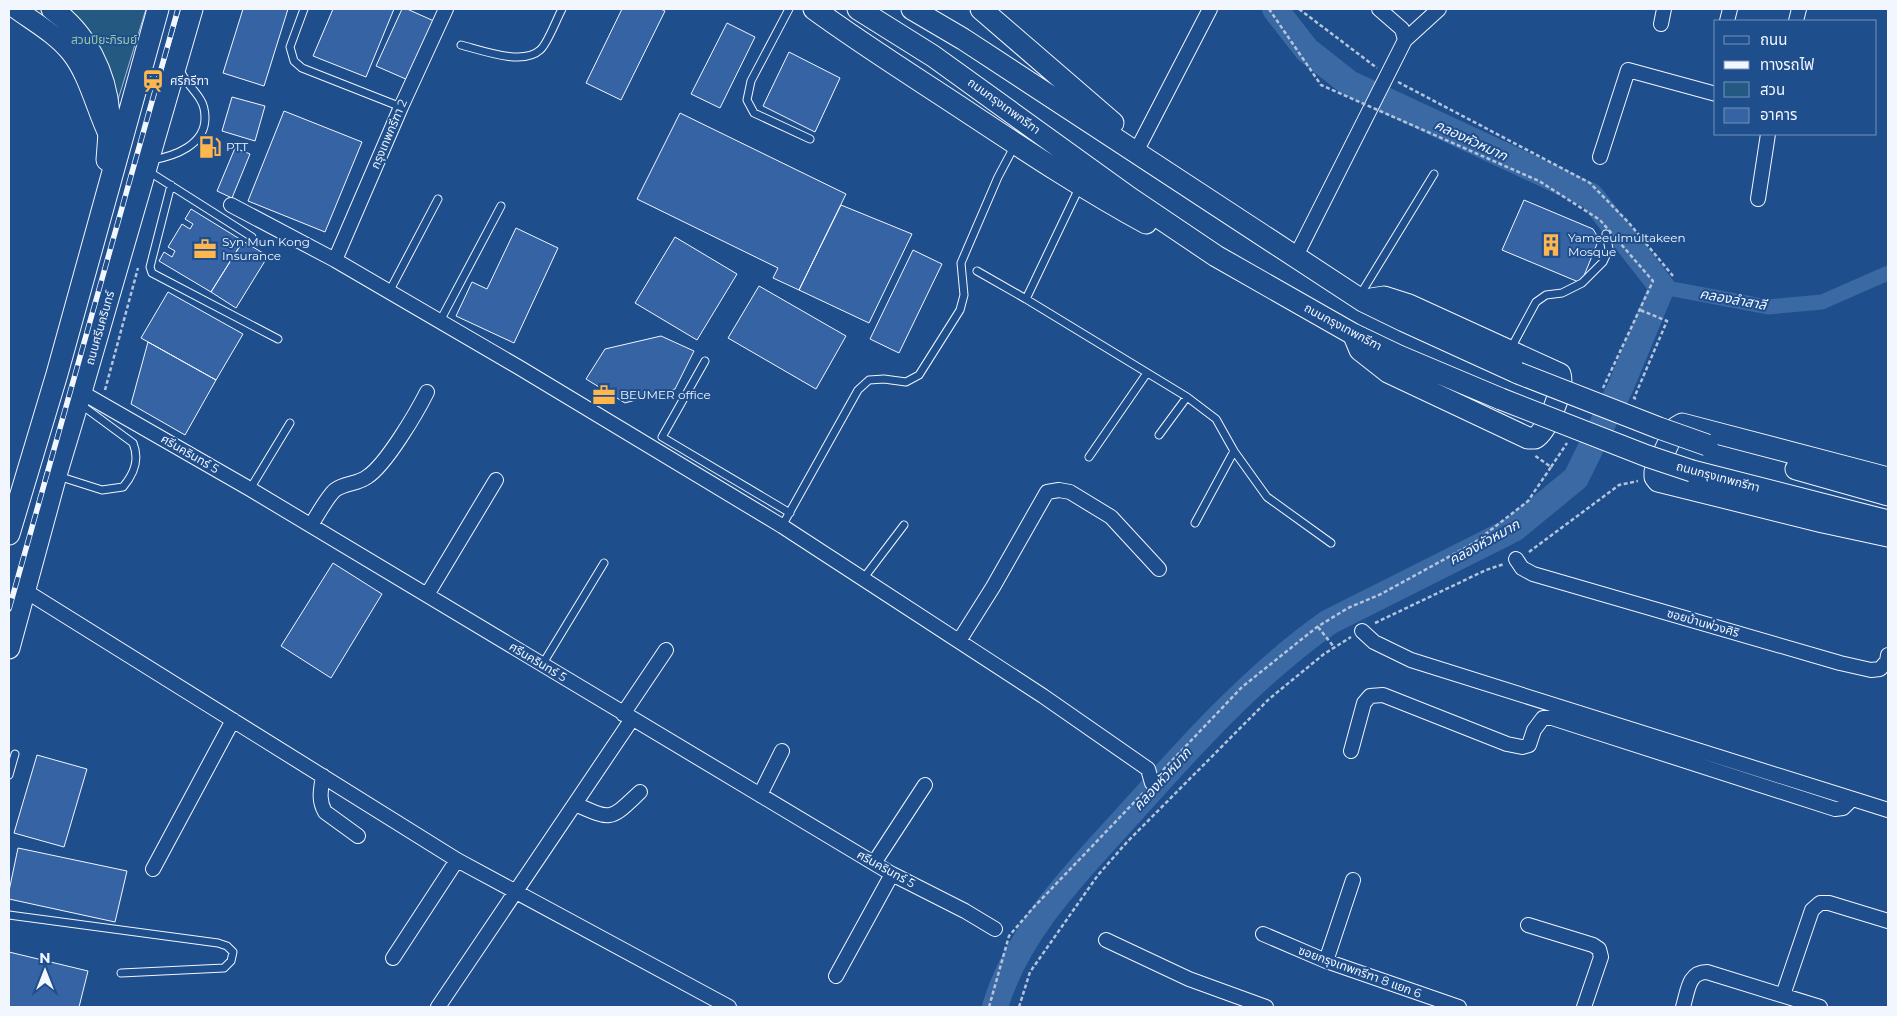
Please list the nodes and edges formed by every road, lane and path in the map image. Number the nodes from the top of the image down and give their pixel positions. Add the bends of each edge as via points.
1 (16, 9) edge
2 (52, 9) edge
3 (158, 9) edge
4 (192, 9) edge
5 (304, 9) edge
6 (446, 9) edge
7 (562, 9) edge
8 (789, 9) edge
9 (799, 9) edge
10 (814, 9) edge
11 (858, 9) edge
12 (912, 9) edge
13 (925, 9) edge
14 (981, 9) edge
15 (1210, 9) edge
16 (1269, 9) edge
17 (1299, 9) edge
18 (1379, 9) edge
19 (1439, 9) edge
20 (1664, 9) edge
21 (1661, 24) dead end
22 (851, 36) junction
23 (963, 39) junction
24 (1405, 40) junction
25 (461, 46) dead end
26 (179, 53) junction
27 (1383, 73) dead end
28 (1390, 78) dead end
29 (1714, 93) edge
30 (401, 107) junction
31 (108, 134) junction
32 (1768, 135) edge
33 (810, 139) dead end
34 (1016, 144) junction
35 (1139, 146) junction
36 (1600, 157) dead end
37 (147, 165) junction
38 (1166, 170) junction
39 (1434, 174) dead end
40 (171, 185) junction
41 (1081, 185) junction
42 (106, 194) junction
43 (438, 199) dead end
44 (1758, 199) dead end
45 (231, 205) dead end
46 (501, 206) dead end
47 (1606, 234) dead end
48 (252, 238) dead end
49 (1216, 256) junction
50 (1296, 256) junction
51 (335, 260) junction
52 (139, 264) dead end
53 (977, 271) dead end
54 (1673, 276) dead end
55 (389, 292) junction
56 (1026, 299) junction
57 (1361, 299) junction
58 (1640, 310) junction
59 (440, 322) junction
60 (1353, 334) junction
61 (278, 339) dead end
62 (1510, 351) junction
63 (705, 362) dead end
64 (1146, 373) junction
65 (1602, 390) dead end
66 (428, 392) dead end
67 (1187, 397) junction
68 (80, 398) junction
69 (1643, 402) dead end
70 (101, 404) junction
71 (290, 423) dead end
72 (1159, 435) dead end
73 (1572, 436) dead end
74 (1528, 438) junction
75 (1234, 451) junction
76 (1089, 457) dead end
77 (1551, 467) junction
78 (56, 475) junction
79 (1655, 477) junction
80 (1888, 478) edge
81 (496, 480) dead end
82 (250, 489) junction
83 (1888, 495) edge
84 (790, 513) junction
85 (1888, 521) edge
86 (1195, 523) dead end
87 (311, 525) junction
88 (904, 525) dead end
89 (782, 526) junction
90 (9, 534) edge
91 (1888, 536) edge
92 (1331, 543) dead end
93 (1516, 559) junction
94 (604, 563) dead end
95 (1159, 569) dead end
96 (863, 579) junction
97 (24, 590) junction
98 (427, 596) junction
99 (1317, 627) junction
100 (1362, 631) junction
101 (959, 641) junction
102 (1334, 647) junction
103 (9, 648) edge
104 (666, 650) dead end
105 (1888, 655) edge
106 (542, 665) junction
107 (628, 716) junction
108 (233, 720) junction
109 (782, 751) dead end
110 (1351, 751) dead end
111 (15, 754) dead end
112 (9, 775) edge
113 (323, 776) junction
114 (1152, 783) junction
115 (925, 784) dead end
116 (640, 792) dead end
117 (760, 795) junction
118 (1852, 799) junction
119 (575, 804) junction
120 (1888, 810) edge
121 (358, 836) dead end
122 (457, 860) junction
123 (874, 863) junction
124 (153, 869) dead end
125 (892, 874) junction
126 (1353, 880) dead end
127 (517, 891) junction
128 (9, 915) edge
129 (1888, 922) edge
130 (1528, 925) dead end
131 (995, 929) dead end
132 (1263, 934) dead end
133 (1106, 940) dead end
134 (393, 958) dead end
135 (1326, 961) junction
136 (121, 973) dead end
137 (836, 976) dead end
138 (1782, 995) junction
139 (438, 1007) edge
140 (729, 1007) edge
141 (989, 1007) edge
142 (1019, 1007) edge
143 (1266, 1007) edge
144 (1459, 1007) edge
145 (1584, 1007) edge
146 (1683, 1007) edge
147 (1820, 1007) edge

1 - 31 main road via 59,40 73,55
2 - 31 main road via 80,34 96,62 109,114
3 - 42 main road
4 - 26 main road, ถนนศรีนครินทร์
5 - 30 lane via 290,47 294,61 302,68
6 - 30 street, กรุงเทพกรีฑา 2
7 - 25 lane via 541,50 532,56 517,58
8 - 33 lane via 750,81 747,100 754,112
9 - 22 main road
10 - 22 main road
11 - 49 main road, ถนนกรุงเทพกรีฑา via 933,56
12 - 23 main road
13 - 23 main road
14 - 35 main road
15 - 35 street
16 - 58 path, bridge via 1321,84 1539,180 1600,220 1653,281
17 - 27 path
18 - 24 street via 1402,29
19 - 24 street
20 - 21 street
22 - 34 main road
23 - 38 main road
24 - 50 street
26 - 37 main road, ถนนศรีนครินทร์
26 - 37 lane via 184,79 205,110 205,125 191,146
28 - 54 path via 1590,183
29 - 36 street via 1628,70
30 - 51 street, กรุงเทพกรีฑา 2
31 - 42 main road
32 - 44 street
34 - 41 main road
34 - 84 lane via 961,263 964,295 960,310 919,376 906,382 869,380 858,390
35 - 38 main road
37 - 40 lane
37 - 68 main road, ถนนศรีนครินทร์
38 - 50 main road
39 - 57 lane
40 - 48 lane
40 - 61 lane via 150,267 152,273
41 - 49 main road via 1158,230
41 - 56 lane
42 - 90 main road
43 - 55 lane
45 - 51 street
46 - 59 lane
47 - 62 lane via 1609,249 1603,262 1582,283 1562,293 1546,295 1536,302
49 - 60 main road, ถนนกรุงเทพกรีฑา
50 - 57 main road
51 - 55 street
52 - 70 path
53 - 56 lane
55 - 59 street
56 - 64 lane
57 - 62 main road via 1384,297 1409,305
57 - 83 main road, bridge via 1518,373 1659,428 1707,445
58 - 65 path, bridge
58 - 69 path via 1667,322 1634,398
59 - 89 street
60 - 74 main road via 1360,350 1388,372
60 - 85 main road, ถนนกรุงเทพกรีฑา, bridge via 1501,399 1647,456 1692,471
62 - 74 main road via 1560,374 1562,379 1543,432 1535,438
63 - 84 lane via 662,437
64 - 67 lane
64 - 76 lane
66 - 87 street via 380,466 366,478 334,490
67 - 72 lane
67 - 75 lane via 1216,419
68 - 70 street, ศรีนครินทร์ 5
68 - 78 main road, ถนนศรีนครินทร์
68 - 78 lane via 134,443 137,460 123,487 102,490
70 - 82 street, ศรีนครินทร์ 5
71 - 82 lane
73 - 77 path, bridge
74 - 77 path via 1533,455
75 - 86 lane
75 - 92 lane via 1268,497
77 - 99 path via 1528,501 1474,543
78 - 97 main road, ถนนศรีนครินทร์
79 - 80 main road via 1674,431 1682,424
79 - 91 main road via 1668,484
79 - 93 path via 1619,485
81 - 98 street
82 - 87 street, ศรีนครินทร์ 5
84 - 89 lane
87 - 98 street, ศรีนครินทร์ 5
88 - 96 lane
89 - 96 street
93 - 100 path via 1486,570
93 - 105 street, ซอยบ้านพ่วงศิริ via 1522,568 1533,574 1840,663 1880,669
94 - 106 lane
95 - 101 street via 1111,517 1070,492 1047,492
96 - 101 street
97 - 103 main road, ถนนศรีนครินทร์
97 - 108 street
98 - 106 street, ศรีนครินทร์ 5
99 - 102 path
99 - 114 path via 1242,687
100 - 102 path
100 - 118 street via 1374,642 1411,660
101 - 114 street via 1148,769
102 - 142 path via 1269,699 1103,868 1030,972
104 - 107 street
106 - 107 street, ศรีนครินทร์ 5
107 - 117 street, ศรีนครินทร์ 5
107 - 119 street
108 - 113 street
108 - 124 street
109 - 117 street
110 - 118 street via 1364,703 1370,696 1383,695 1507,744 1529,746 1534,730 1543,718 1552,718 1835,809 1843,808
111 - 112 lane
113 - 121 street via 321,806
113 - 122 street
114 - 141 path via 1009,936
115 - 123 street
116 - 119 street via 612,815 602,816
117 - 123 street, ศรีนครินทร์ 5
118 - 120 street
119 - 127 street
122 - 127 street
122 - 134 street
123 - 125 street, ศรีนครินทร์ 5
125 - 131 street, ศรีนครินทร์ 5
125 - 137 street
126 - 135 street
127 - 139 street
127 - 140 street
128 - 136 lane via 218,943 233,952 231,961 224,968
129 - 138 street via 1820,903 1812,910
130 - 145 street via 1599,949 1601,957
132 - 135 street, ซอยกรุงเทพกรีฑา 8 แยก 6
133 - 143 street via 1190,979
135 - 144 street, ซอยกรุงเทพกรีฑา 8 แยก 6
138 - 146 street via 1699,972 1693,976
138 - 147 street

